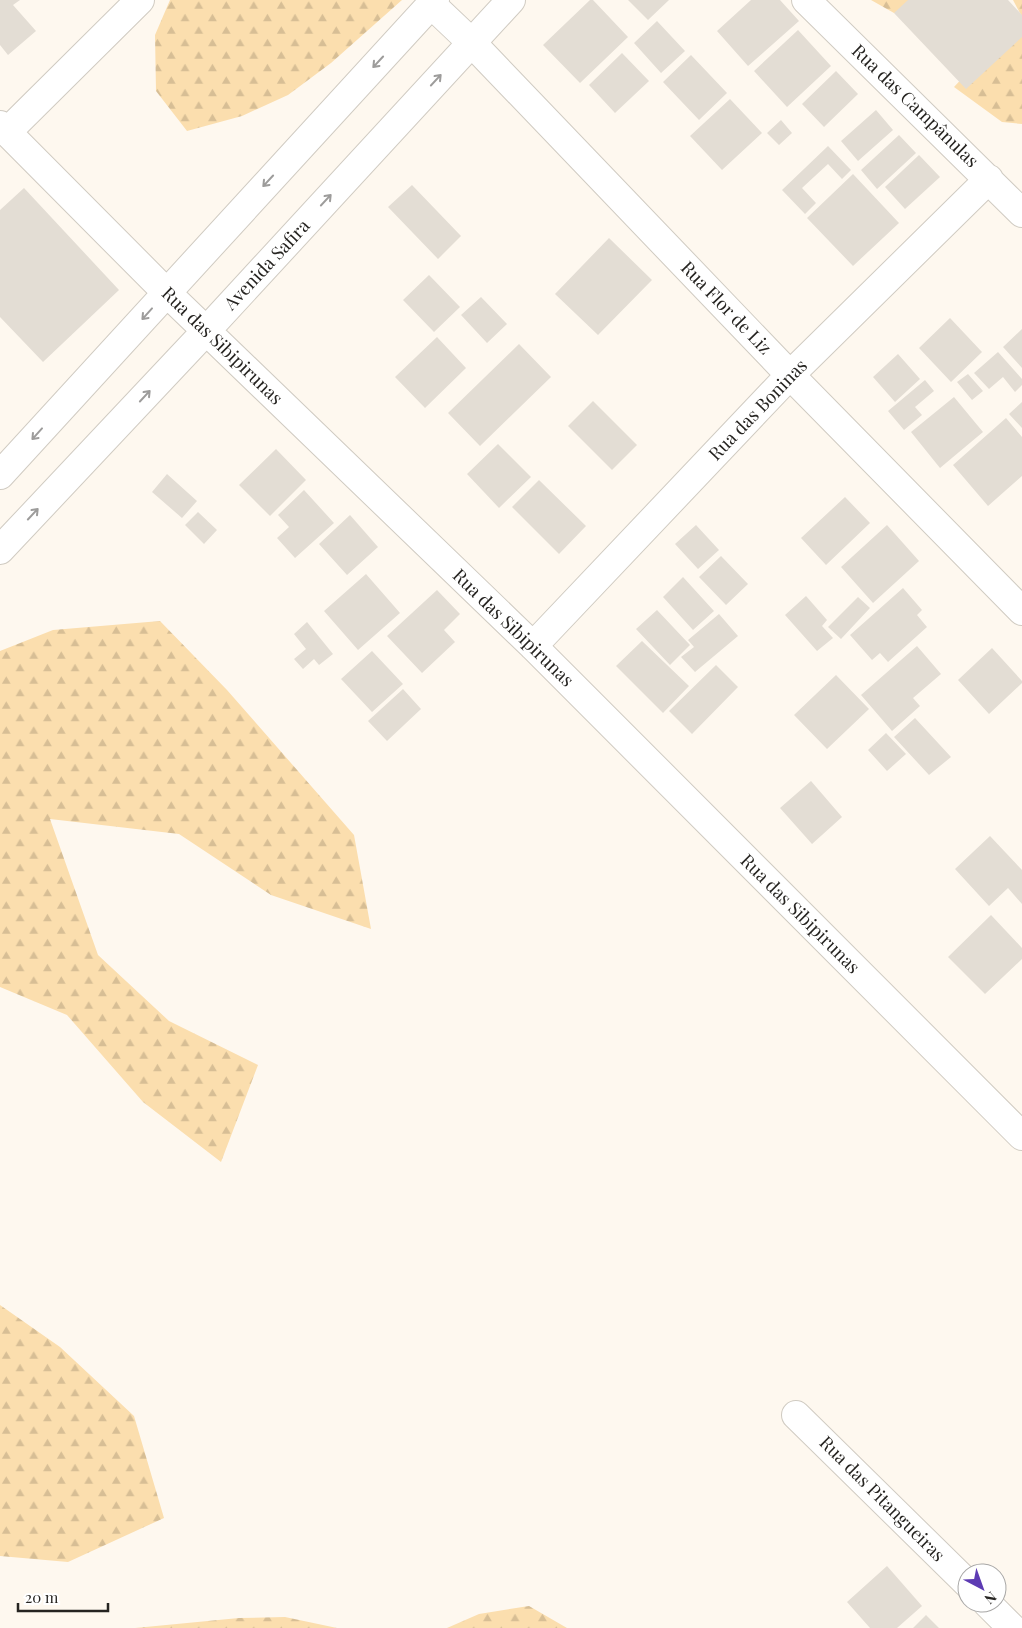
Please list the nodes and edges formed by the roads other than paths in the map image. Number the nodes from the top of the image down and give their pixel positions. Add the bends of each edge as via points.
1 (140, 0) edge
2 (511, 0) edge
3 (806, 0) edge
4 (433, 2) edge
5 (471, 42) junction
6 (3, 128) edge
7 (989, 179) junction
8 (1022, 213) edge
9 (167, 292) junction
10 (206, 331) junction
11 (790, 375) junction
12 (0, 475) edge
13 (0, 550) edge
14 (1022, 611) edge
15 (533, 646) junction
16 (1022, 1136) edge
17 (796, 1415) dead end
18 (957, 1573) edge
19 (997, 1613) edge
20 (1012, 1628) edge

1 - 6 street
2 - 5 street, Avenida Safira
3 - 7 street, Rua das Campânulas
4 - 5 street, Rua Flor de Liz
4 -> 9 street
10 -> 5 street, Avenida Safira
5 - 11 street, Rua Flor de Liz
6 - 9 street, Rua das Sibipirunas
7 - 8 street, Rua das Campânulas
7 - 11 street, Rua das Boninas
9 - 10 street, Rua das Sibipirunas
9 -> 12 street
13 -> 10 street, Avenida Safira
10 - 15 street, Rua das Sibipirunas
11 - 14 street, Rua Flor de Liz
11 - 15 street, Rua das Boninas
15 - 16 street, Rua das Sibipirunas
17 - 18 street, Rua das Pitangueiras
19 - 20 street

